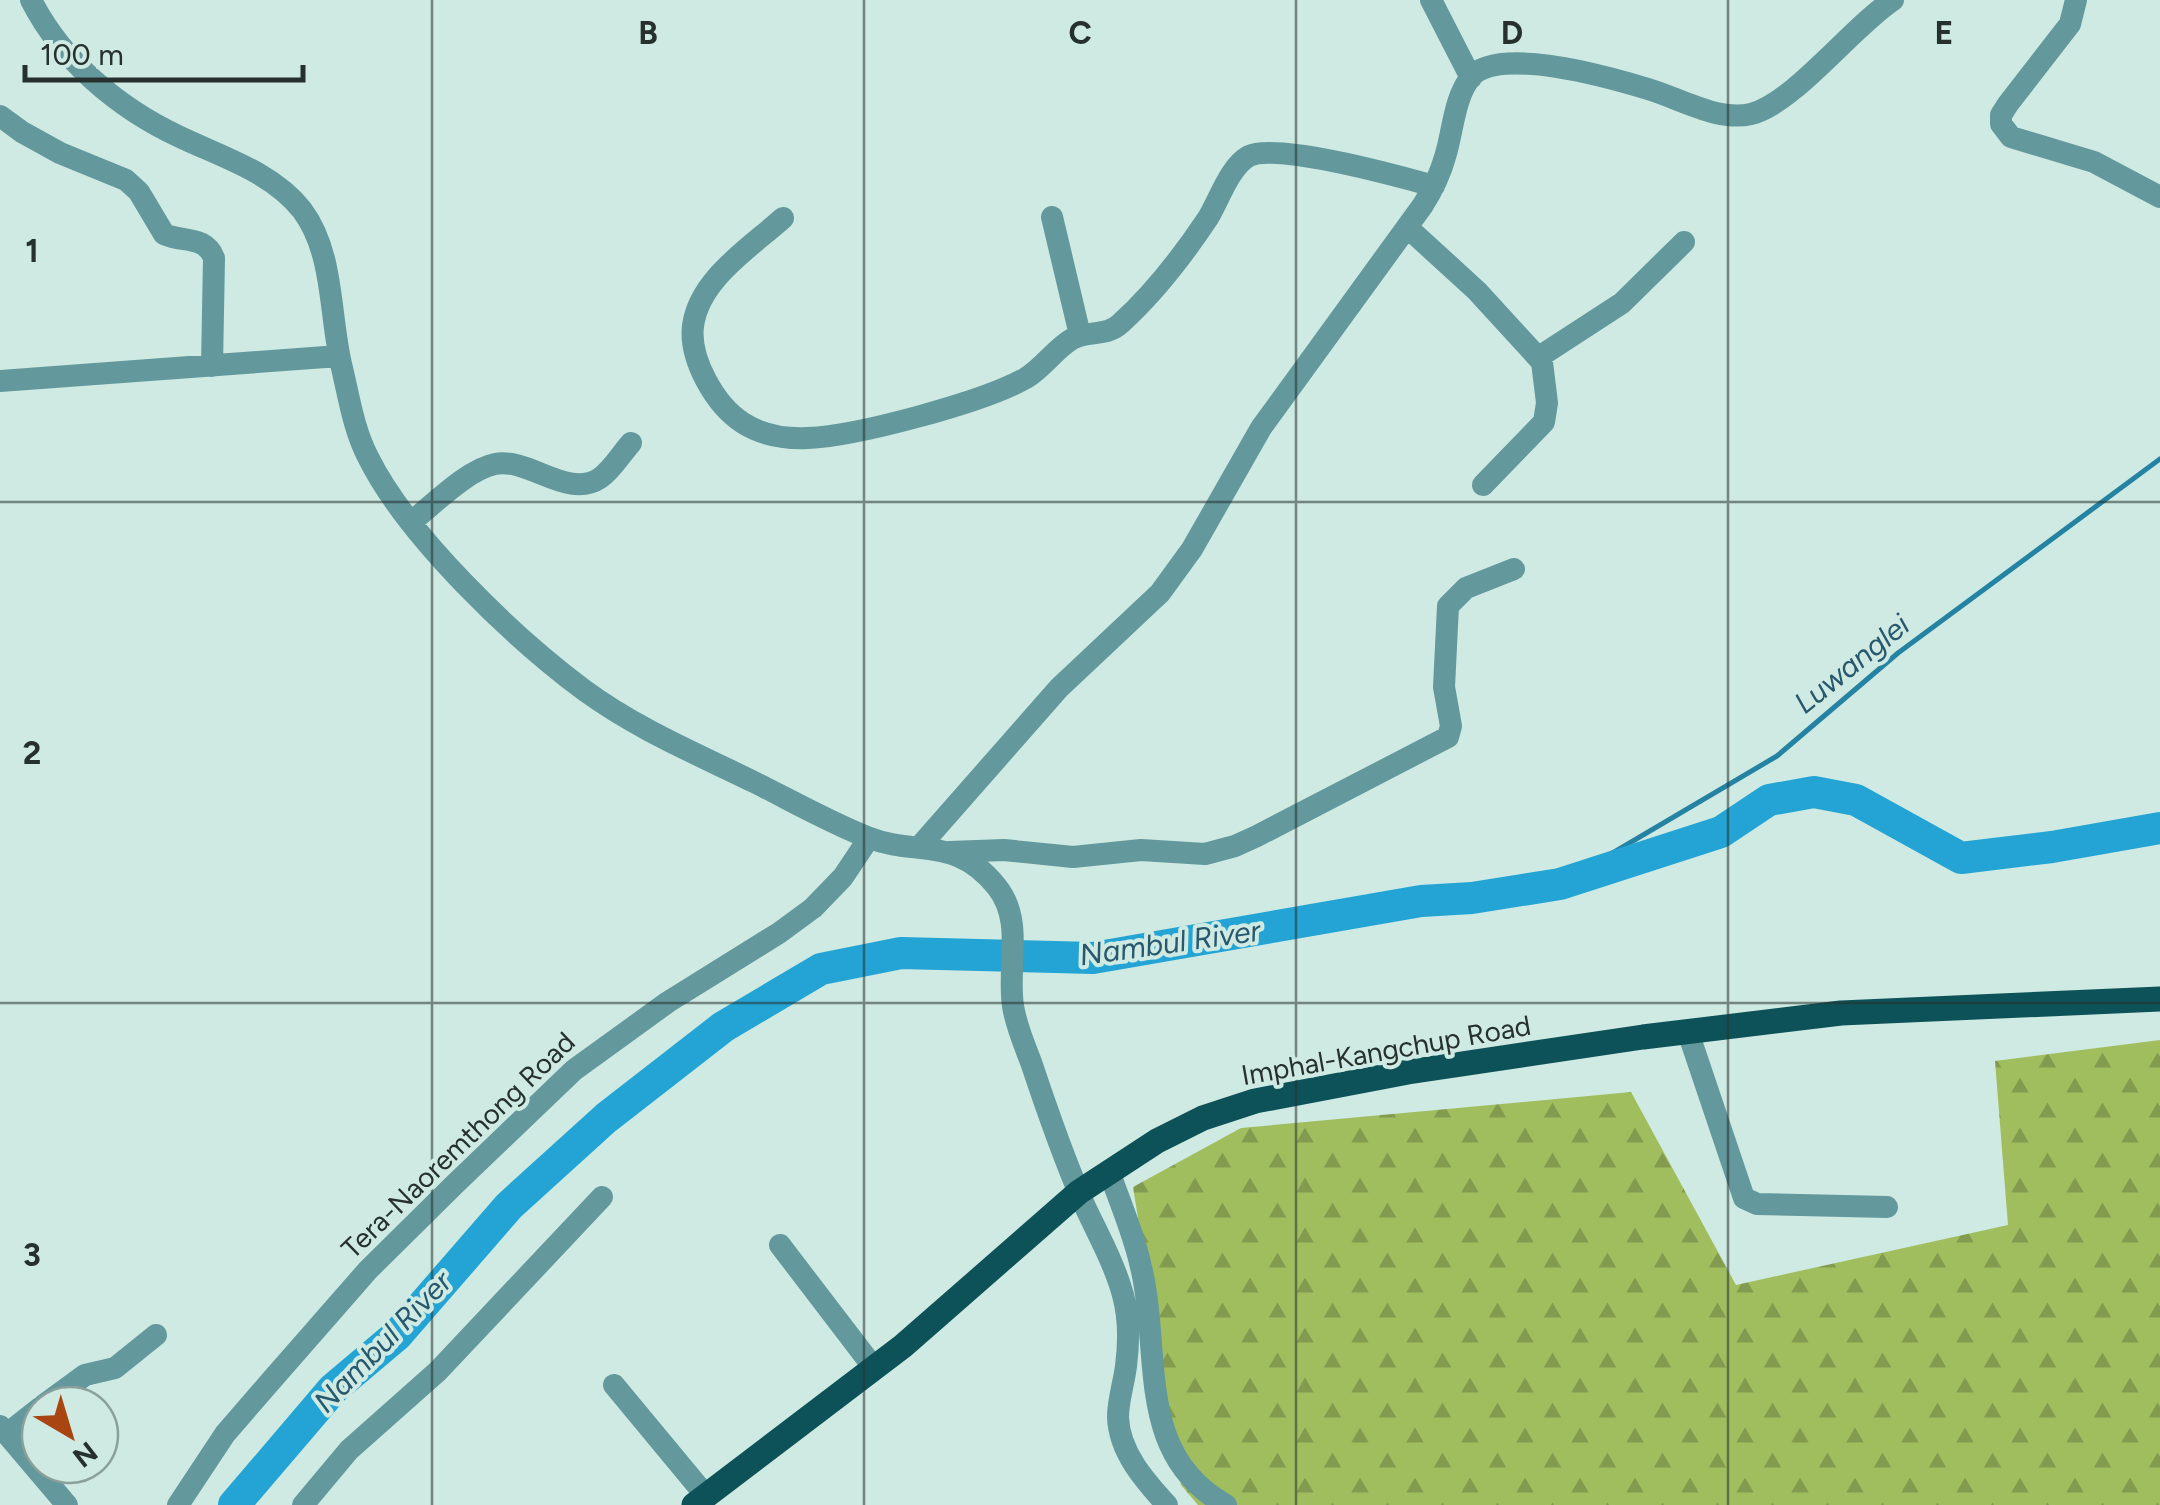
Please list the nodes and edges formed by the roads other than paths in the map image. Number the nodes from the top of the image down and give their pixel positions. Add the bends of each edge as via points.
1 (31, 0) edge
2 (1431, 0) edge
3 (1893, 0) edge
4 (2076, 0) edge
5 (1471, 78) junction
6 (0, 116) edge
7 (1434, 186) junction
8 (2160, 198) edge
9 (1052, 217) dead end
10 (783, 218) dead end
11 (1407, 227) junction
12 (1684, 242) dead end
13 (1080, 336) junction
14 (338, 356) junction
15 (1539, 357) junction
16 (212, 366) junction
17 (0, 381) edge
18 (630, 443) dead end
19 (1483, 485) dead end
20 (411, 522) junction
21 (1514, 569) dead end
22 (870, 838) junction
23 (920, 845) junction
24 (950, 852) junction
25 (2160, 998) edge
26 (1688, 1032) junction
27 (1109, 1171) junction
28 (1079, 1192) junction
29 (602, 1197) dead end
30 (1888, 1208) dead end
31 (780, 1245) dead end
32 (156, 1335) dead end
33 (874, 1368) junction
34 (72, 1385) edge
35 (614, 1385) dead end
36 (3, 1430) edge
37 (700, 1501) edge
38 (67, 1505) edge
39 (178, 1505) edge
40 (303, 1505) edge
41 (1167, 1505) edge
42 (1226, 1505) edge

1 - 14 street via 64,52 118,100 274,184 300,207 323,255
2 - 5 street
3 - 5 street via 1780,100 1754,114 1727,114 1533,64 1490,65
4 - 8 street via 2070,24 2001,114 2001,124 2011,137 2094,162
5 - 7 street
6 - 16 street via 60,153 126,180 164,234 210,248
7 - 11 street
7 - 13 street via 1328,161 1266,152 1248,156 1202,226 1122,322
9 - 13 street
10 - 13 street via 714,280 694,315 692,334 708,383 733,416 753,429 808,438 959,402 1026,377
11 - 15 street
11 - 23 street via 1268,417 1160,594 1059,688
12 - 15 street via 1622,304
14 - 16 street
14 - 20 street via 368,457
15 - 19 street via 1544,422
16 - 17 street
18 - 20 street via 589,484 512,464 490,465
20 - 22 street via 535,649 610,708
21 - 24 street via 1466,588 1448,606 1444,687 1451,726 1442,743 1257,836 1205,854
22 - 23 street
22 - 39 street, Tera-Naoremthong Road via 813,908 574,1070 454,1185 368,1270 225,1434
23 - 24 street
24 - 28 street via 983,872 1012,911 1013,1006
25 - 26 main road, Imphal-Kangchup Road via 1840,1013
26 - 27 main road, Imphal-Kangchup Road via 1254,1101 1157,1140
26 - 30 street via 1744,1198 1757,1204
27 - 28 main road, Imphal-Kangchup Road
27 - 42 street via 1141,1266 1164,1437 1194,1482
28 - 33 main road, Imphal-Kangchup Road
28 - 41 street via 1127,1314 1121,1435 1136,1468
29 - 40 street via 438,1371 348,1450
31 - 33 street
32 - 34 street via 114,1368
33 - 37 main road, Imphal-Kangchup Road
35 - 37 street
36 - 38 street

